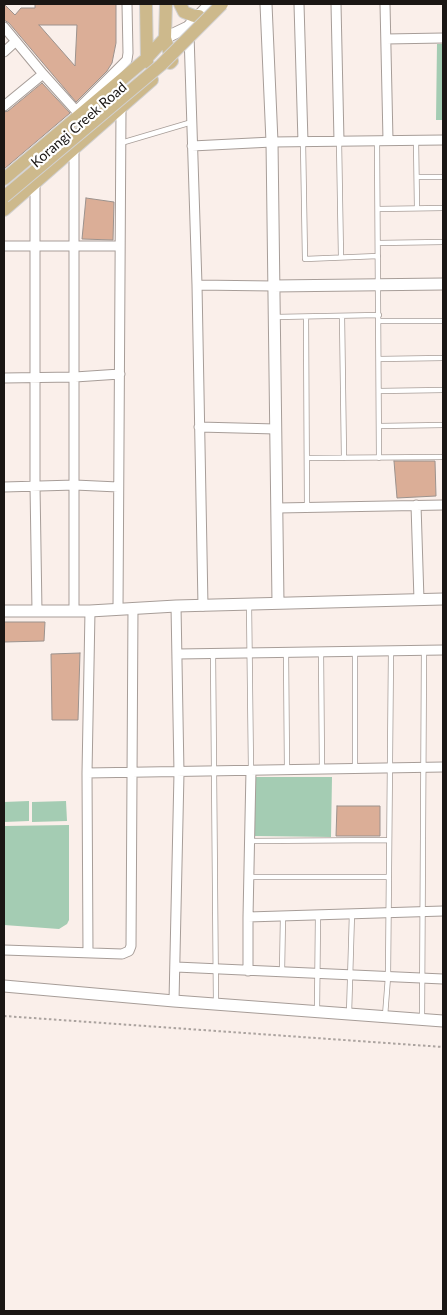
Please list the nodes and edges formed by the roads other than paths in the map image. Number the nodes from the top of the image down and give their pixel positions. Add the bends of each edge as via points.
1 (128, 4) edge
2 (146, 4) edge
3 (166, 4) edge
4 (210, 4) edge
5 (222, 4) edge
6 (229, 4) edge
7 (266, 4) edge
8 (299, 4) edge
9 (336, 4) edge
10 (385, 4) edge
11 (184, 7) edge
12 (199, 16) junction
13 (4, 27) edge
14 (188, 27) junction
15 (165, 38) junction
16 (443, 38) edge
17 (386, 39) junction
18 (15, 42) junction
19 (190, 43) junction
20 (4, 52) edge
21 (146, 59) junction
22 (172, 61) junction
23 (42, 74) junction
24 (153, 79) junction
25 (116, 84) junction
26 (4, 106) edge
27 (121, 109) junction
28 (78, 113) junction
29 (192, 122) junction
30 (388, 140) junction
31 (416, 140) junction
32 (443, 140) edge
33 (339, 141) junction
34 (377, 141) junction
35 (272, 142) junction
36 (303, 142) junction
37 (120, 144) junction
38 (192, 146) junction
39 (74, 150) junction
40 (417, 177) junction
41 (443, 177) edge
42 (4, 179) edge
43 (35, 183) junction
44 (4, 197) edge
45 (378, 208) junction
46 (417, 208) junction
47 (443, 208) edge
48 (4, 210) edge
49 (443, 242) edge
50 (378, 243) junction
51 (4, 246) edge
52 (34, 246) junction
53 (75, 246) junction
54 (120, 246) junction
55 (378, 256) junction
56 (341, 257) junction
57 (379, 284) junction
58 (443, 284) edge
59 (197, 285) junction
60 (273, 286) junction
61 (379, 315) junction
62 (342, 316) junction
63 (274, 317) junction
64 (306, 317) junction
65 (443, 321) edge
66 (379, 322) junction
67 (443, 358) edge
68 (379, 359) junction
69 (120, 374) junction
70 (34, 377) junction
71 (75, 377) junction
72 (4, 378) edge
73 (443, 390) edge
74 (379, 391) junction
75 (443, 425) edge
76 (379, 426) junction
77 (199, 427) junction
78 (276, 428) junction
79 (443, 457) edge
80 (307, 458) junction
81 (344, 458) junction
82 (380, 458) junction
83 (74, 485) junction
84 (35, 486) junction
85 (4, 487) edge
86 (118, 487) junction
87 (416, 505) junction
88 (443, 505) edge
89 (307, 507) junction
90 (278, 508) junction
91 (443, 599) edge
92 (419, 600) junction
93 (249, 604) junction
94 (278, 604) junction
95 (176, 606) junction
96 (203, 606) junction
97 (134, 608) junction
98 (118, 609) junction
99 (74, 610) junction
100 (4, 611) edge
101 (36, 611) junction
102 (90, 611) junction
103 (391, 650) junction
104 (424, 650) junction
105 (443, 650) edge
106 (355, 651) junction
107 (286, 652) junction
108 (321, 652) junction
109 (213, 653) junction
110 (250, 653) junction
111 (178, 654) junction
112 (423, 767) junction
113 (443, 767) edge
114 (390, 768) junction
115 (287, 769) junction
116 (322, 769) junction
117 (355, 769) junction
118 (251, 770) junction
119 (214, 772) junction
120 (134, 773) junction
121 (179, 773) junction
122 (87, 774) junction
123 (389, 840) junction
124 (250, 841) junction
125 (389, 877) junction
126 (250, 878) junction
127 (443, 911) edge
128 (388, 912) junction
129 (422, 912) junction
130 (352, 913) junction
131 (318, 915) junction
132 (283, 916) junction
133 (248, 917) junction
134 (4, 950) edge
135 (88, 953) junction
136 (176, 967) junction
137 (215, 969) junction
138 (248, 971) junction
139 (282, 972) junction
140 (318, 974) junction
141 (350, 975) junction
142 (388, 977) junction
143 (422, 978) junction
144 (443, 979) edge
145 (4, 986) edge
146 (174, 1001) junction
147 (216, 1004) junction
148 (317, 1012) junction
149 (350, 1014) junction
150 (385, 1016) junction
151 (422, 1020) junction
152 (443, 1022) edge

1 - 28 street via 127,60
2 - 21 main road
3 - 15 main road
4 - 12 street
5 - 44 main road, bridge via 161,65
6 - 19 street
7 - 35 street
8 - 36 street
9 - 33 street
10 - 17 street
11 - 12 main road via 194,16
12 - 14 street
13 - 18 street
14 - 15 street
14 - 19 street
15 - 21 main road, Korangi Creek Road
15 - 22 main road
16 - 17 street
17 - 30 street
18 - 20 street
18 - 23 street
19 - 22 street
19 - 29 street
21 - 24 main road
21 - 25 main road, Korangi Creek Road
22 - 24 main road, Korangi Creek Road
23 - 26 street
23 - 28 street
24 - 27 main road, Korangi Creek Road
25 - 27 street
25 - 28 main road, Korangi Creek Road
27 - 37 street
27 - 39 main road, Korangi Creek Road
28 - 42 main road, Korangi Creek Road
29 - 37 lane
29 - 38 street
30 - 31 street
30 - 34 street
31 - 32 street
31 - 40 lane
33 - 34 street
33 - 36 street
33 - 56 lane
34 - 45 lane
35 - 36 street
35 - 38 street
35 - 60 street
36 - 56 lane via 305,259
37 - 54 street
38 - 59 street
39 - 43 main road, Korangi Creek Road
39 - 53 street
40 - 41 lane
40 - 46 lane
43 - 48 main road, Korangi Creek Road
43 - 52 street
45 - 46 lane
45 - 50 lane
46 - 47 lane
49 - 50 lane
50 - 55 lane
51 - 52 street
52 - 53 street
52 - 70 street
53 - 54 street
53 - 71 street
54 - 69 street
55 - 56 lane
55 - 57 lane
57 - 58 street
57 - 60 street
57 - 61 lane
59 - 60 street
59 - 77 street
60 - 63 street
61 - 62 lane
61 - 66 lane
62 - 64 lane
62 - 81 lane
63 - 64 lane
63 - 78 street
64 - 80 lane
65 - 66 lane
66 - 68 lane
67 - 68 lane
68 - 74 lane
69 - 71 street
69 - 86 street
70 - 71 street
70 - 72 street
70 - 84 street
71 - 83 street
73 - 74 lane
74 - 76 lane
75 - 76 lane
76 - 82 lane
77 - 78 street
77 - 96 street
78 - 90 street
79 - 82 lane
80 - 81 lane
80 - 89 lane
81 - 82 lane
83 - 84 street
83 - 86 street
83 - 99 street
84 - 85 street
84 - 101 street
86 - 98 street
87 - 88 street
87 - 89 street
87 - 92 street
89 - 90 street
90 - 94 street
91 - 92 street
92 - 94 street
93 - 94 street
93 - 96 street
93 - 110 lane
95 - 96 street
95 - 97 street
95 - 111 street
97 - 98 street
97 - 120 street
98 - 102 street
99 - 101 street
99 - 102 street
100 - 101 street
102 - 122 street
103 - 104 street
103 - 106 street
103 - 114 lane
104 - 105 street
104 - 112 lane
106 - 108 street
106 - 117 lane
107 - 108 street
107 - 110 street
107 - 115 lane
108 - 116 lane
109 - 110 street
109 - 111 street
109 - 119 lane
110 - 118 lane
111 - 121 street
112 - 113 street
112 - 114 street
112 - 129 lane
114 - 117 street
114 - 123 lane
115 - 116 street
115 - 118 street
116 - 117 street
118 - 119 street
118 - 124 street
119 - 121 street
119 - 137 lane
120 - 121 street
120 - 122 street
120 - 135 street via 131,946 122,954
121 - 136 street
122 - 135 street
123 - 124 lane
123 - 125 lane
124 - 126 street
125 - 126 lane
125 - 128 lane
126 - 133 street
127 - 129 street
128 - 129 street
128 - 130 street
128 - 142 lane
129 - 143 lane
130 - 131 street
130 - 141 lane
131 - 132 street
131 - 140 lane
132 - 133 street
132 - 139 lane
133 - 138 street
134 - 135 street
136 - 137 street
136 - 146 street
137 - 138 street
137 - 147 lane
138 - 139 street
139 - 140 street
140 - 141 street
140 - 148 lane
141 - 142 street
141 - 149 lane
142 - 143 street
142 - 150 lane
143 - 144 street
143 - 151 lane
145 - 146 street
146 - 147 street
147 - 148 street
148 - 149 street
149 - 150 street
150 - 151 street
151 - 152 street

